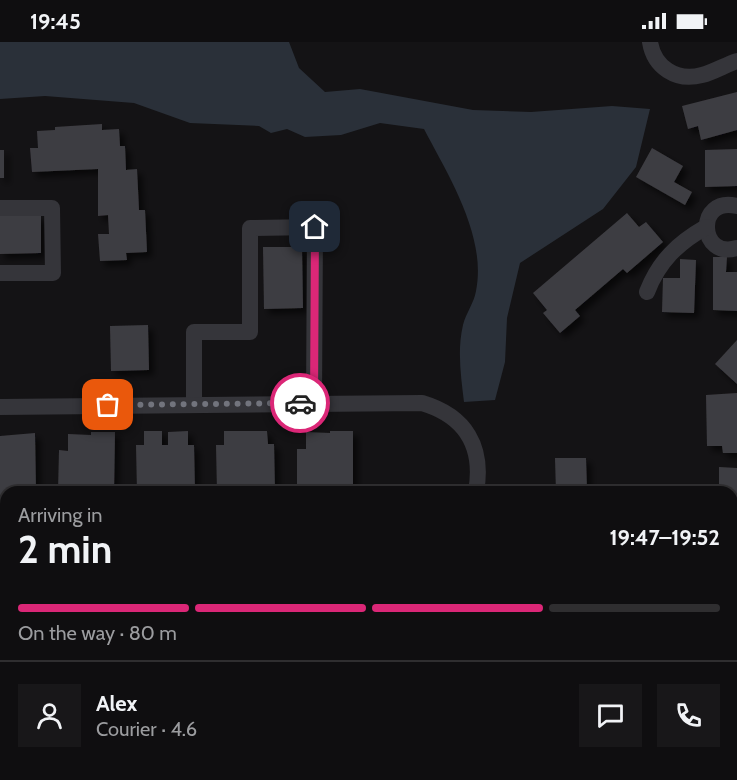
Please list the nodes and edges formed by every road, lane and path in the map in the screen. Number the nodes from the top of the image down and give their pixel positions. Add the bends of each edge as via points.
1 (650, 42) edge
2 (737, 61) edge
3 (737, 206) edge
4 (0, 208) edge
5 (706, 227) junction
6 (737, 248) edge
7 (0, 273) edge
8 (646, 292) dead end
9 (194, 403) junction
10 (314, 403) junction
11 (0, 406) edge
12 (477, 486) edge

1 - 2 street via 652,55 664,69 683,77 703,75
3 - 5 street via 716,208
4 - 7 street via 52,208 53,273
5 - 6 street via 717,247
5 - 8 street via 681,241 654,274
9 - 10 street
9 - 10 street via 194,332 250,332 250,228 315,227
9 - 11 street
10 - 12 street via 422,403 442,409 460,422 474,446 480,473

